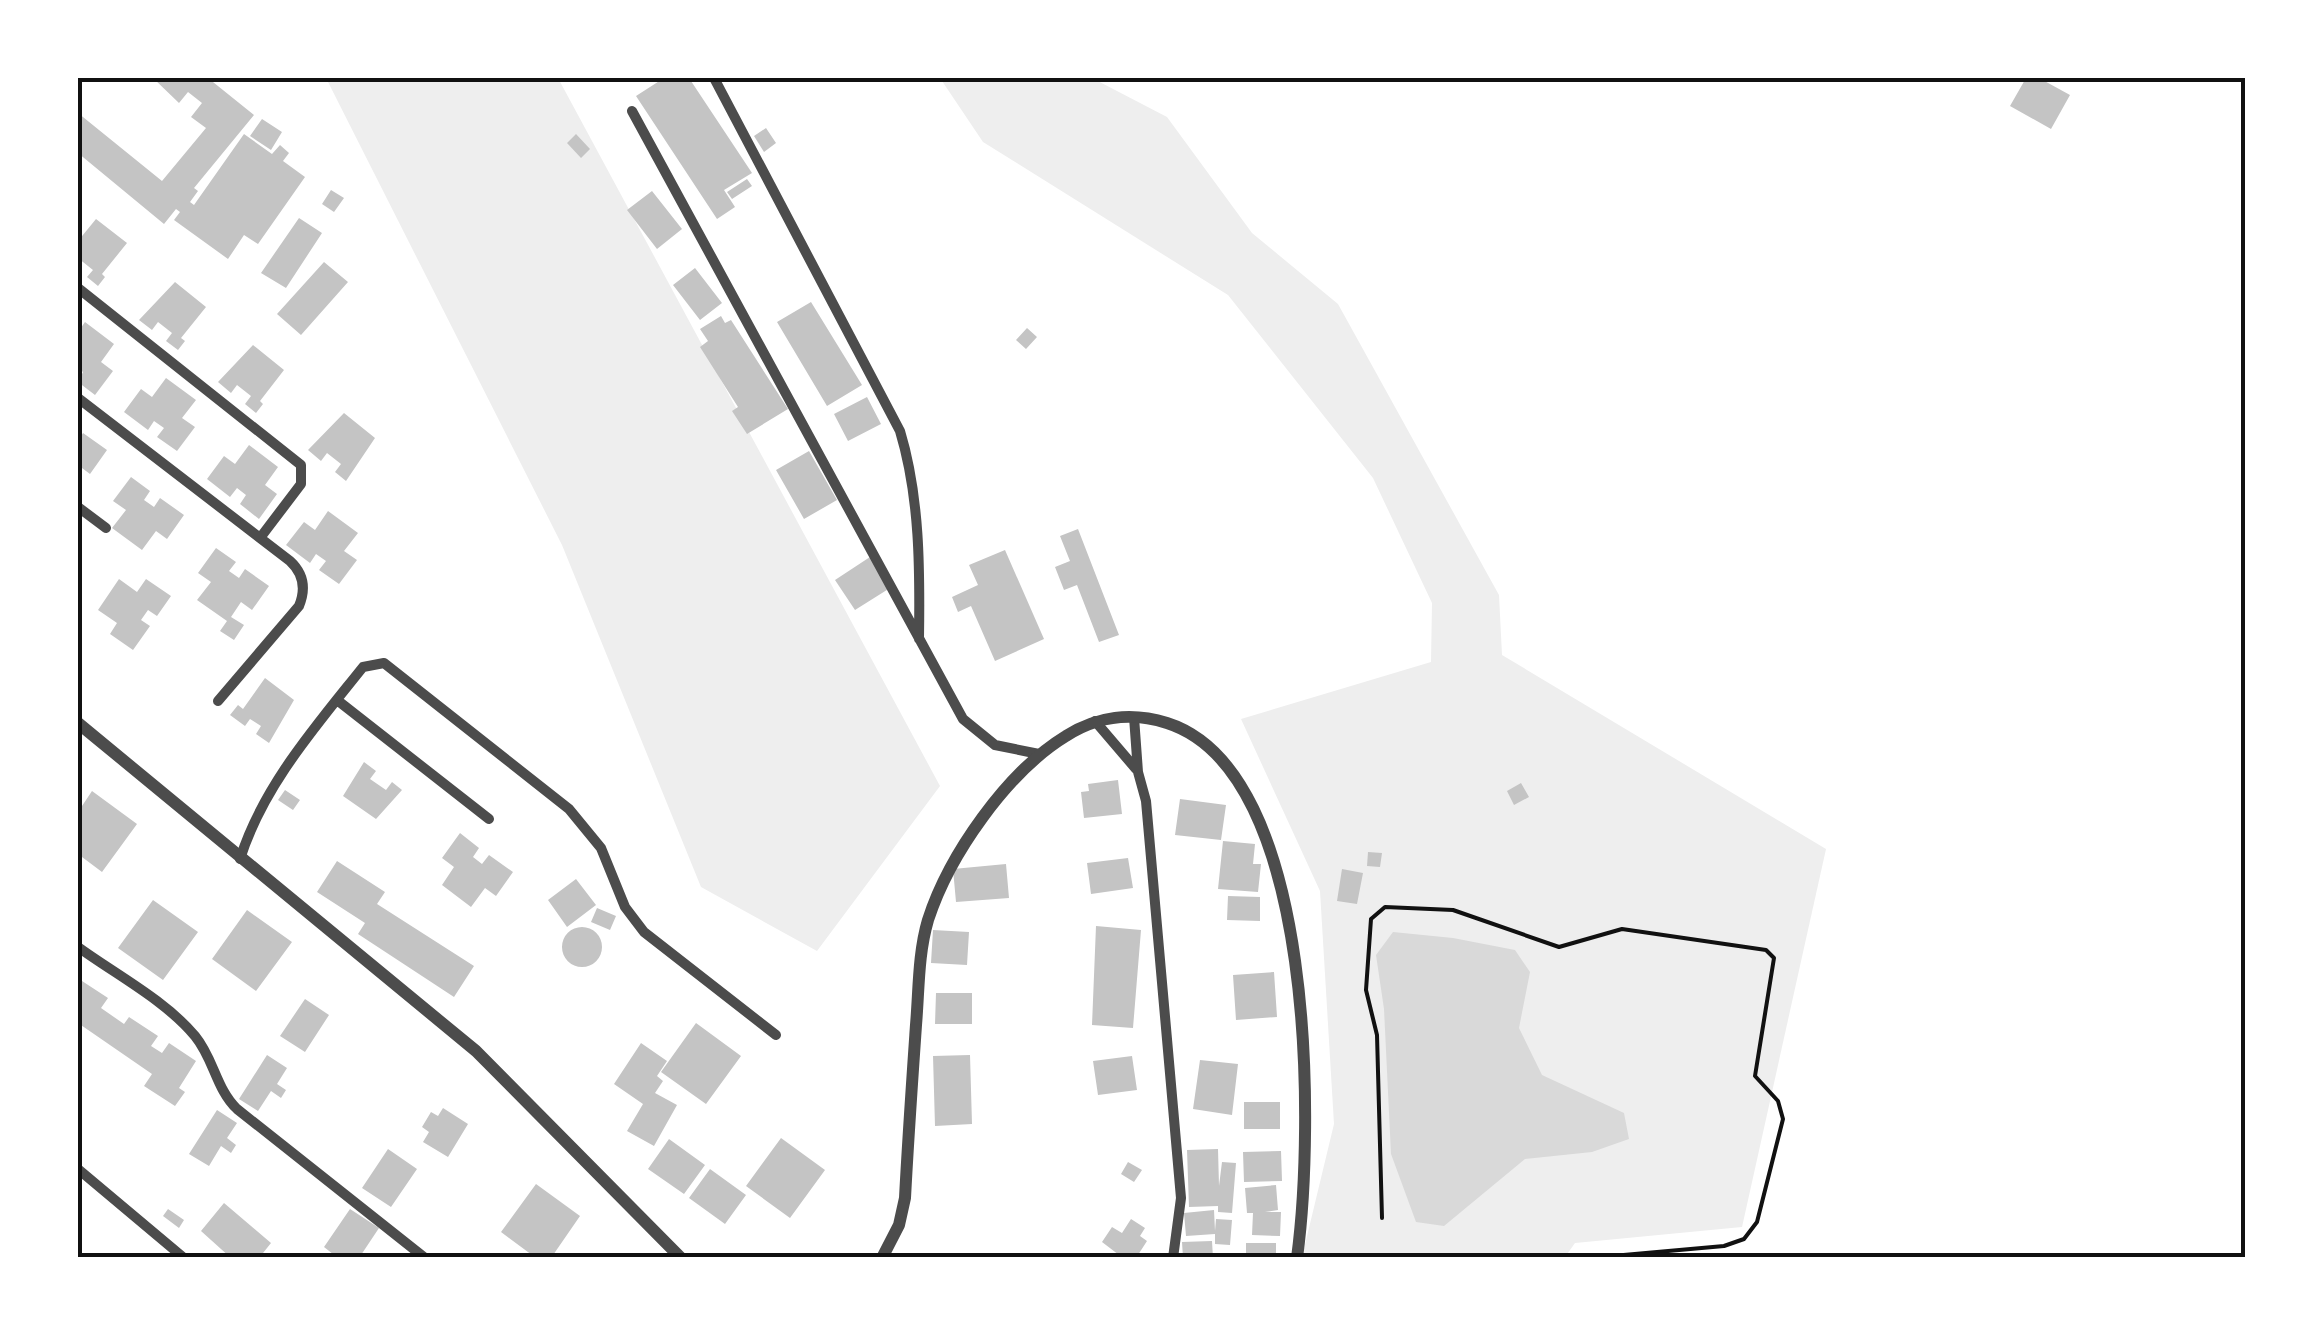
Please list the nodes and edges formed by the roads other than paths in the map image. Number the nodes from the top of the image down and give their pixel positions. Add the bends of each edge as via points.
1 (714, 78) edge
2 (632, 111) dead end
3 (78, 288) edge
4 (78, 398) edge
5 (78, 507) edge
6 (106, 528) dead end
7 (260, 538) junction
8 (919, 640) junction
9 (337, 700) junction
10 (218, 701) dead end
11 (1134, 717) junction
12 (1095, 721) junction
13 (78, 723) edge
14 (1039, 754) junction
15 (1138, 772) junction
16 (489, 818) dead end
17 (240, 859) junction
18 (78, 947) edge
19 (776, 1035) dead end
20 (78, 1169) edge
21 (184, 1258) edge
22 (425, 1258) edge
23 (680, 1258) edge
24 (882, 1258) edge
25 (1173, 1258) edge
26 (1297, 1258) edge

1 - 8 street via 900,431 918,553
2 - 8 street
3 - 7 street via 301,465 301,484
4 - 7 street
5 - 6 street
7 - 10 street via 296,567 302,598
8 - 14 street via 970,727 996,745
9 - 16 street
9 - 17 street via 268,794
9 - 19 street via 363,666 390,666 569,809 601,848 644,932
11 - 12 street
11 - 15 street
11 - 26 street via 1193,735 1229,767 1280,884 1305,1071 1308,1150
12 - 14 street
12 - 15 street
13 - 17 street
14 - 24 street via 960,848 928,921 904,1198
15 - 25 street via 1146,801 1181,1198
17 - 23 street via 476,1051
18 - 22 street via 184,1024 238,1109
20 - 21 street

